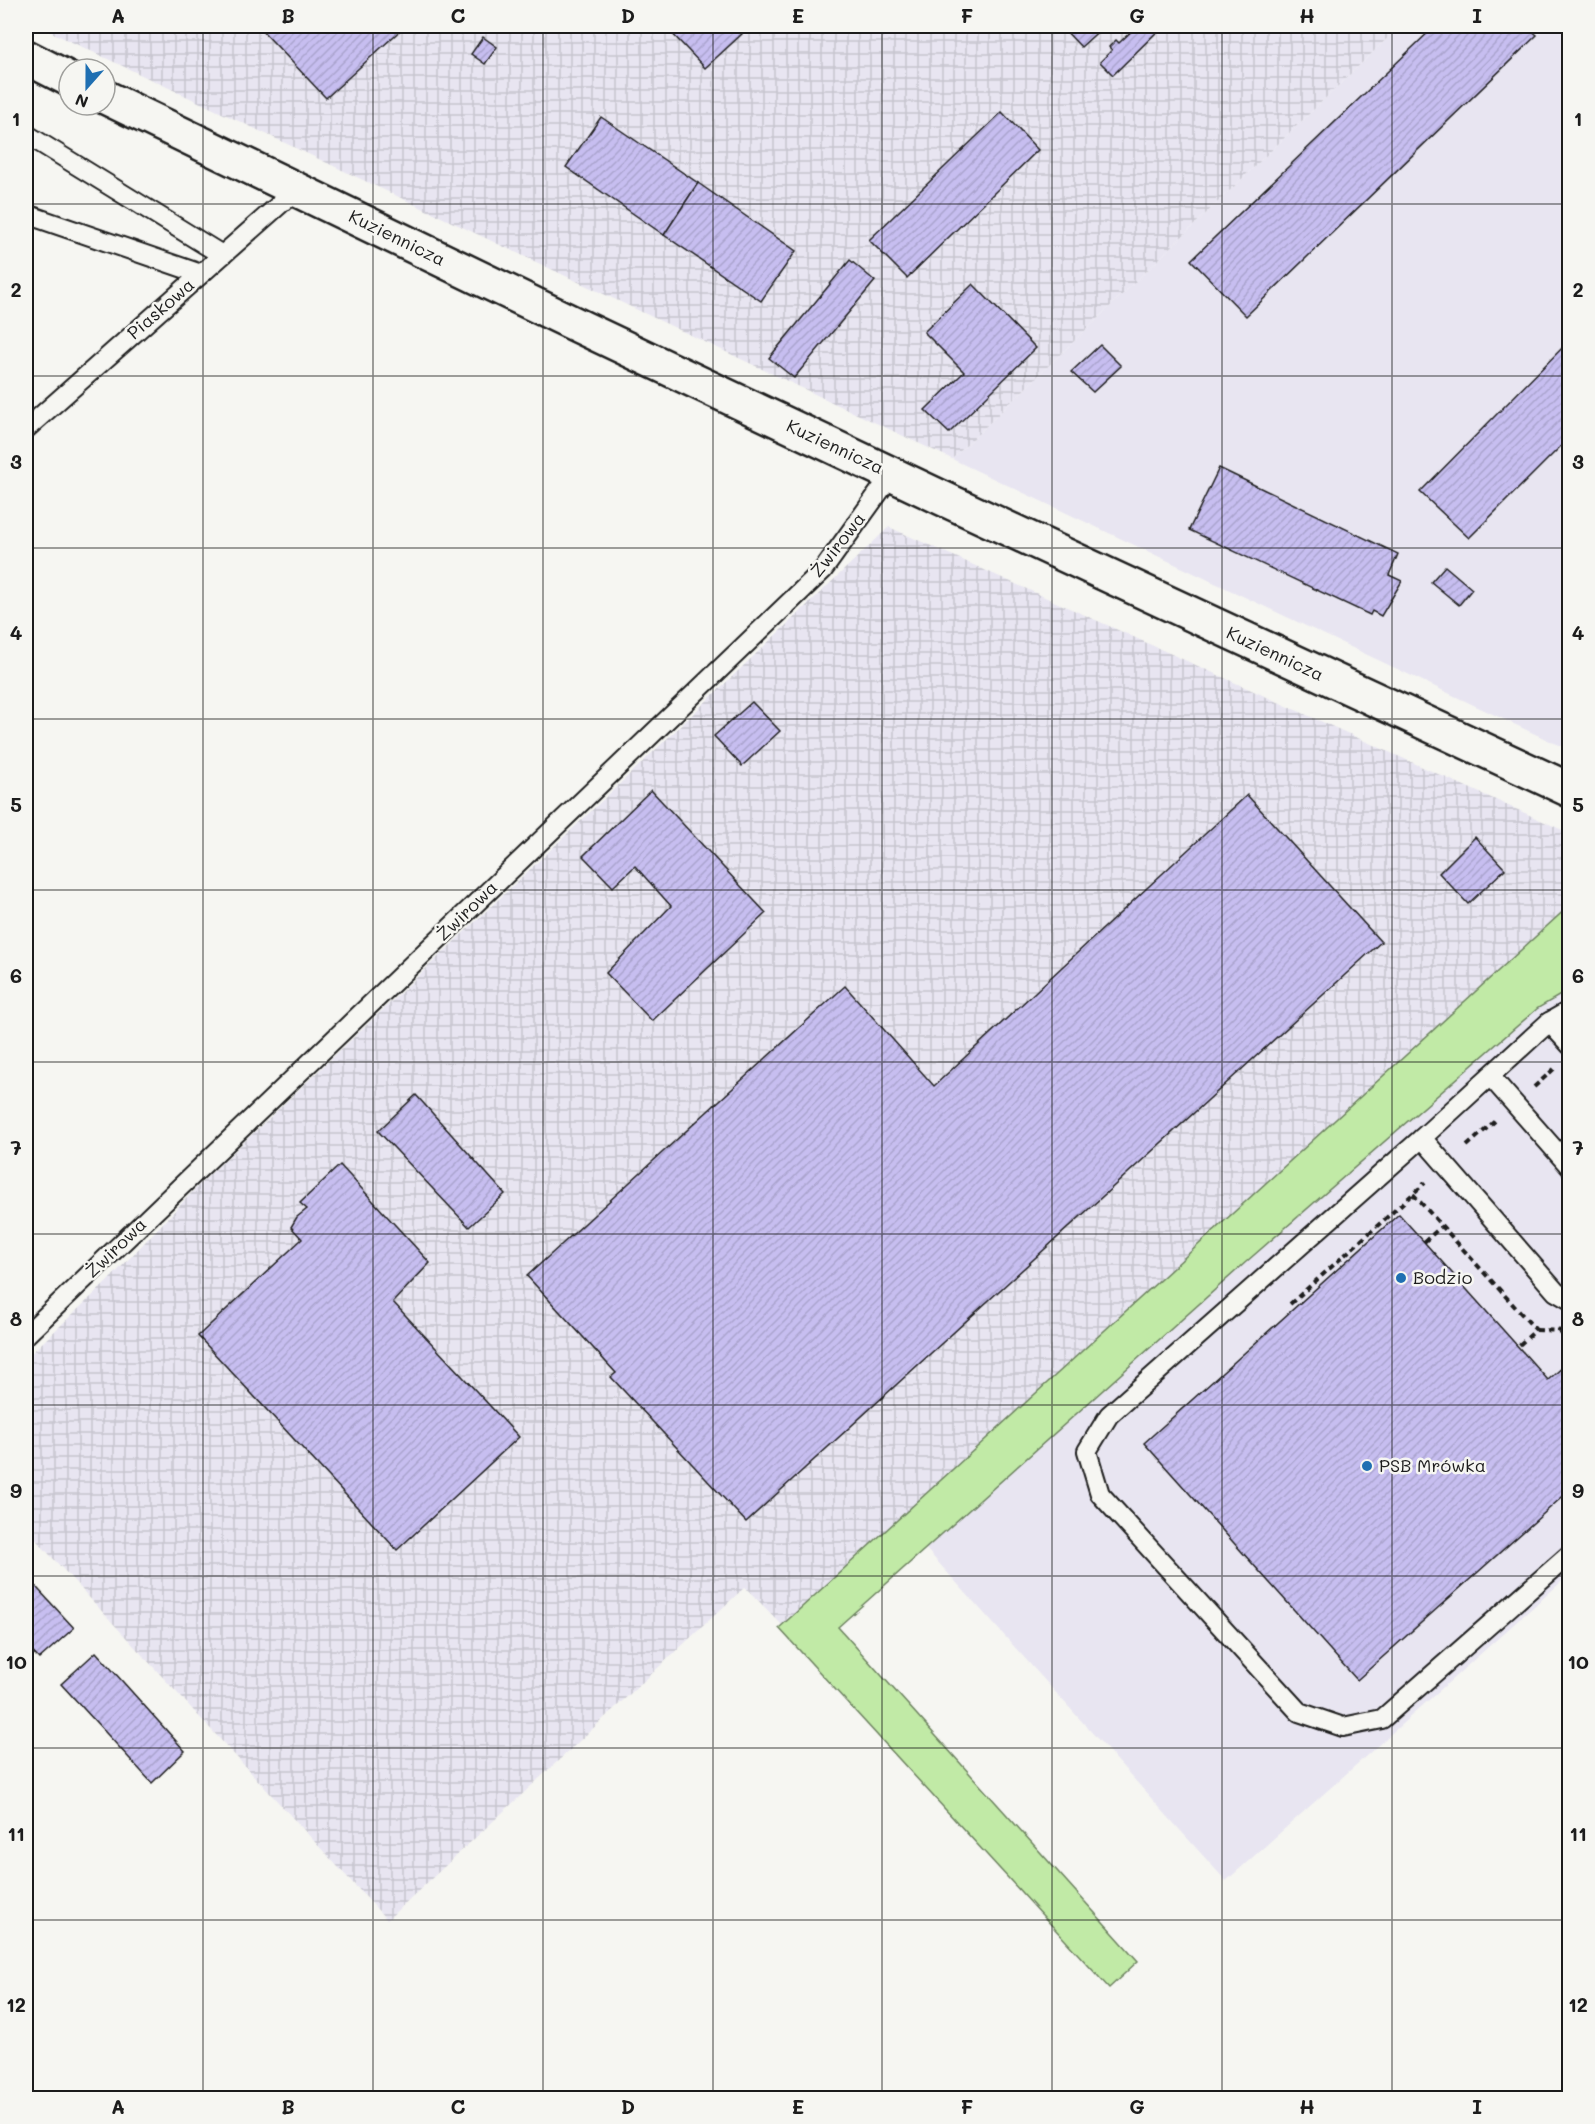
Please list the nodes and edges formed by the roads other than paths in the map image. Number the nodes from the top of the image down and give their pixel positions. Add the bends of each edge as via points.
1 (26, 57) edge
2 (57, 73) edge
3 (117, 103) edge
4 (26, 134) edge
5 (296, 190) junction
6 (26, 214) edge
7 (222, 255) junction
8 (201, 274) junction
9 (26, 429) edge
10 (892, 474) junction
11 (1569, 790) edge
12 (1569, 1010) edge
13 (1549, 1022) junction
14 (1569, 1045) edge
15 (1490, 1076) junction
16 (1422, 1138) junction
17 (1569, 1167) edge
18 (1569, 1300) edge
19 (26, 1335) edge
20 (1569, 1554) edge

1 - 2 main road
3 - 5 main road, Kuziennicza
4 - 7 lane
5 - 7 lane, Piaskowa
5 - 10 main road, Kuziennicza
6 - 8 lane
7 - 8 lane, Piaskowa
8 - 9 lane, Piaskowa
10 - 11 main road, Kuziennicza
10 - 19 lane, Żwirowa via 823,570
12 - 13 lane
13 - 14 lane
13 - 15 lane
15 - 16 lane
15 - 17 lane
16 - 18 lane via 1557,1292
16 - 20 lane via 1109,1415 1087,1451 1100,1494 1299,1712 1343,1727 1382,1719

